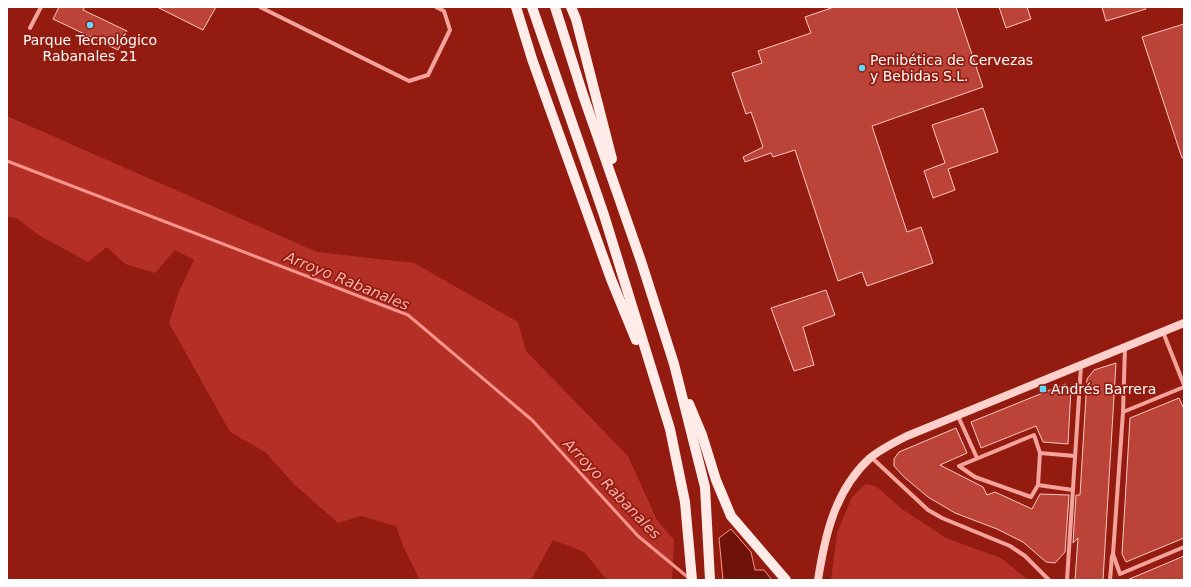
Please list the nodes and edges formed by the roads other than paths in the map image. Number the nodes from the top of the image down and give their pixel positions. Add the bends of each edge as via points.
1 (41, 7) edge
2 (260, 7) edge
3 (436, 7) edge
4 (510, 7) edge
5 (516, 7) edge
6 (532, 7) edge
7 (555, 7) edge
8 (572, 7) edge
9 (30, 28) dead end
10 (532, 59) junction
11 (627, 221) junction
12 (1184, 322) edge
13 (1163, 331) junction
14 (1125, 347) junction
15 (674, 364) junction
16 (1081, 366) junction
17 (1184, 386) edge
18 (1123, 412) junction
19 (958, 416) junction
20 (670, 429) junction
21 (1040, 453) junction
22 (1075, 456) junction
23 (871, 457) junction
24 (977, 458) junction
25 (1038, 485) junction
26 (1073, 490) junction
27 (1184, 547) edge
28 (1113, 554) junction
29 (821, 562) junction
30 (692, 580) edge
31 (710, 580) edge
32 (786, 580) edge
33 (818, 580) edge
34 (824, 580) edge
35 (1049, 580) edge
36 (1067, 580) edge
37 (1110, 580) edge

1 - 9 street
2 - 3 street via 409,81 428,75 450,30 444,11
4 - 10 main road
5 - 10 main road
6 - 20 main road via 604,215
7 - 11 main road
8 - 11 main road
10 - 20 main road via 611,279
11 - 15 main road
12 - 13 street
13 - 14 street
13 - 17 street
14 - 16 street
14 - 18 street
15 - 31 main road via 705,487
15 - 32 main road via 731,516
16 - 19 street
16 - 22 street
17 - 18 street
18 - 28 street
19 - 23 street via 907,436
19 - 24 street
20 - 30 main road via 685,502
21 - 22 street
21 - 24 street via 1034,435
21 - 25 street
22 - 26 street
23 - 29 street via 845,487 833,514
23 - 35 street via 928,510 1010,546
24 - 25 street via 959,466 975,477 1031,497
25 - 26 street
26 - 36 street
27 - 28 street via 1120,574
28 - 37 street
29 - 33 street
29 - 34 street

